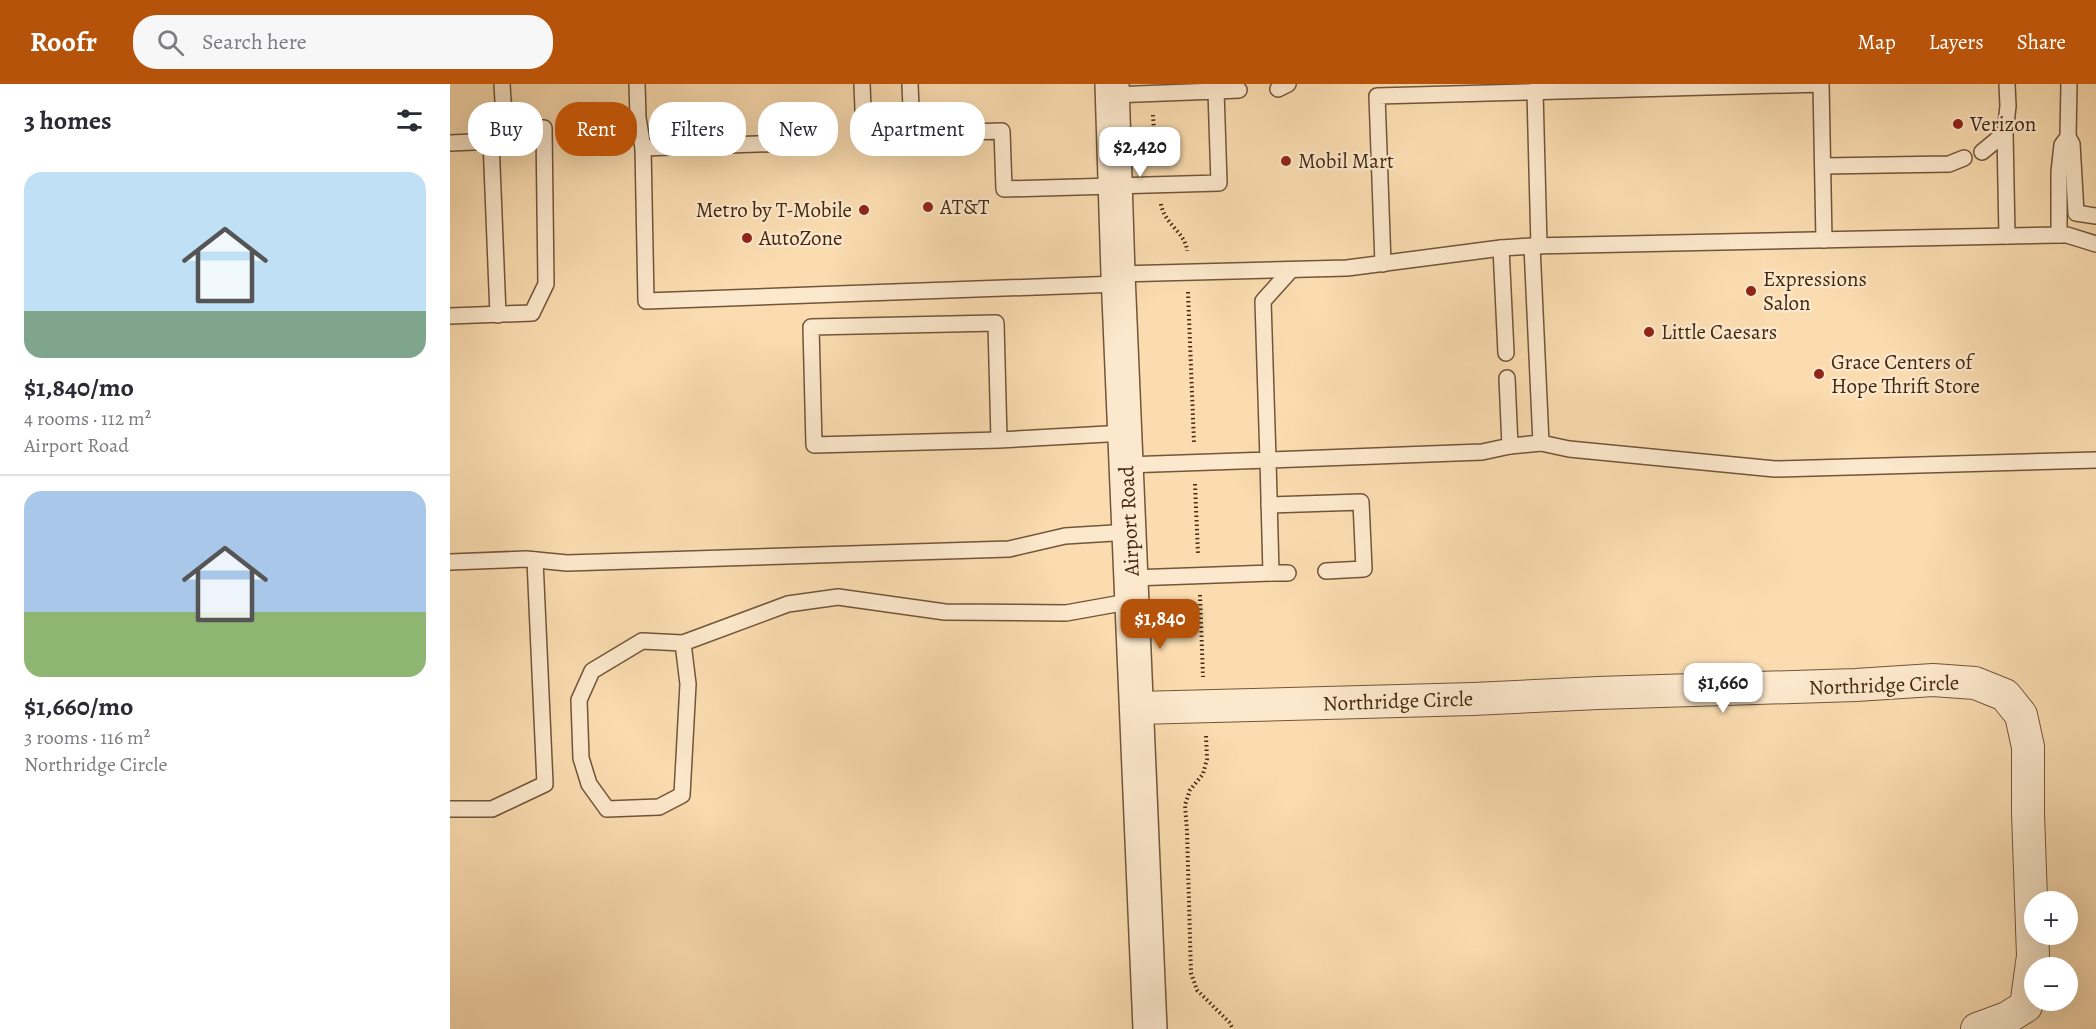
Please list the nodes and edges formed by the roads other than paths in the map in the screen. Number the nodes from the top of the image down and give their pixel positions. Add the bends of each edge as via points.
1 (502, 84) edge
2 (637, 84) edge
3 (862, 84) edge
4 (910, 84) edge
5 (1821, 84) edge
6 (2007, 84) edge
7 (2068, 84) edge
8 (1216, 87) edge
9 (1535, 87) edge
10 (1112, 89) edge
11 (1239, 90) dead end
12 (503, 102) edge
13 (863, 102) edge
14 (911, 102) edge
15 (543, 128) edge
16 (985, 132) edge
17 (2005, 133) junction
18 (2068, 137) junction
19 (450, 142) edge
20 (468, 142) edge
21 (758, 144) edge
22 (644, 148) junction
23 (1982, 152) dead end
24 (492, 156) edge
25 (1964, 158) dead end
26 (1823, 166) junction
27 (1115, 186) junction
28 (2096, 216) edge
29 (2096, 233) edge
30 (2063, 235) junction
31 (2007, 236) junction
32 (1824, 240) junction
33 (2096, 244) edge
34 (1535, 246) junction
35 (1501, 248) junction
36 (1383, 264) junction
37 (1291, 270) junction
38 (1118, 279) junction
39 (498, 315) junction
40 (450, 316) edge
41 (1506, 353) dead end
42 (1507, 378) dead end
43 (999, 440) junction
44 (1541, 443) junction
45 (1510, 446) junction
46 (1126, 449) junction
47 (1268, 460) junction
48 (2096, 460) edge
49 (1269, 505) junction
50 (1130, 532) junction
51 (535, 560) junction
52 (450, 562) edge
53 (1326, 571) dead end
54 (1270, 573) junction
55 (1288, 573) dead end
56 (1132, 589) junction
57 (683, 643) junction
58 (1137, 708) junction
59 (450, 809) edge
60 (1150, 1029) edge
61 (1977, 1029) edge

1 - 12 lane
2 - 22 lane
3 - 13 lane
4 - 14 lane
5 - 9 lane
5 - 26 lane
6 - 17 lane
7 - 18 lane
8 - 10 lane
8 - 11 lane
8 - 27 lane via 1219,183
9 - 34 lane
9 - 36 lane via 1377,96
10 - 27 street, Airport Road
15 - 39 lane via 546,284 532,313
16 - 27 lane via 1002,131 1004,189
17 - 23 lane
17 - 31 lane
18 - 28 lane via 2072,144 2076,213
18 - 30 lane via 2062,145 2059,172
19 - 20 lane
21 - 22 lane
22 - 38 lane via 646,301
24 - 39 lane
25 - 26 lane via 1949,164
26 - 32 lane
27 - 38 street, Airport Road
29 - 30 lane
30 - 31 lane
30 - 33 lane
31 - 32 lane
32 - 34 lane
34 - 35 lane
34 - 44 lane
35 - 36 lane
35 - 41 lane
36 - 37 lane
37 - 38 lane
37 - 47 lane via 1263,301
38 - 46 street, Airport Road
39 - 40 lane
42 - 45 lane
43 - 43 lane via 814,445 811,327 996,323
43 - 46 lane
44 - 45 lane
44 - 48 lane via 1775,469
45 - 47 lane via 1482,452
46 - 47 lane
46 - 50 street, Airport Road
47 - 49 lane
49 - 53 lane via 1361,502 1364,569
49 - 54 lane
50 - 51 lane via 1065,536 1009,549 567,563
50 - 56 street, Airport Road
51 - 52 lane
51 - 59 lane via 545,784 492,809
54 - 55 lane
54 - 56 lane
56 - 57 lane via 1066,614 945,612 838,597 788,604
56 - 58 street, Airport Road
57 - 57 lane via 688,684 682,795 659,807 607,809 589,784 581,758 579,700 592,671 642,641
58 - 60 street, Airport Road
58 - 61 street, Northridge Circle via 1933,680 1975,683 2005,695 2021,716 2028,747 2033,956 2026,1006

